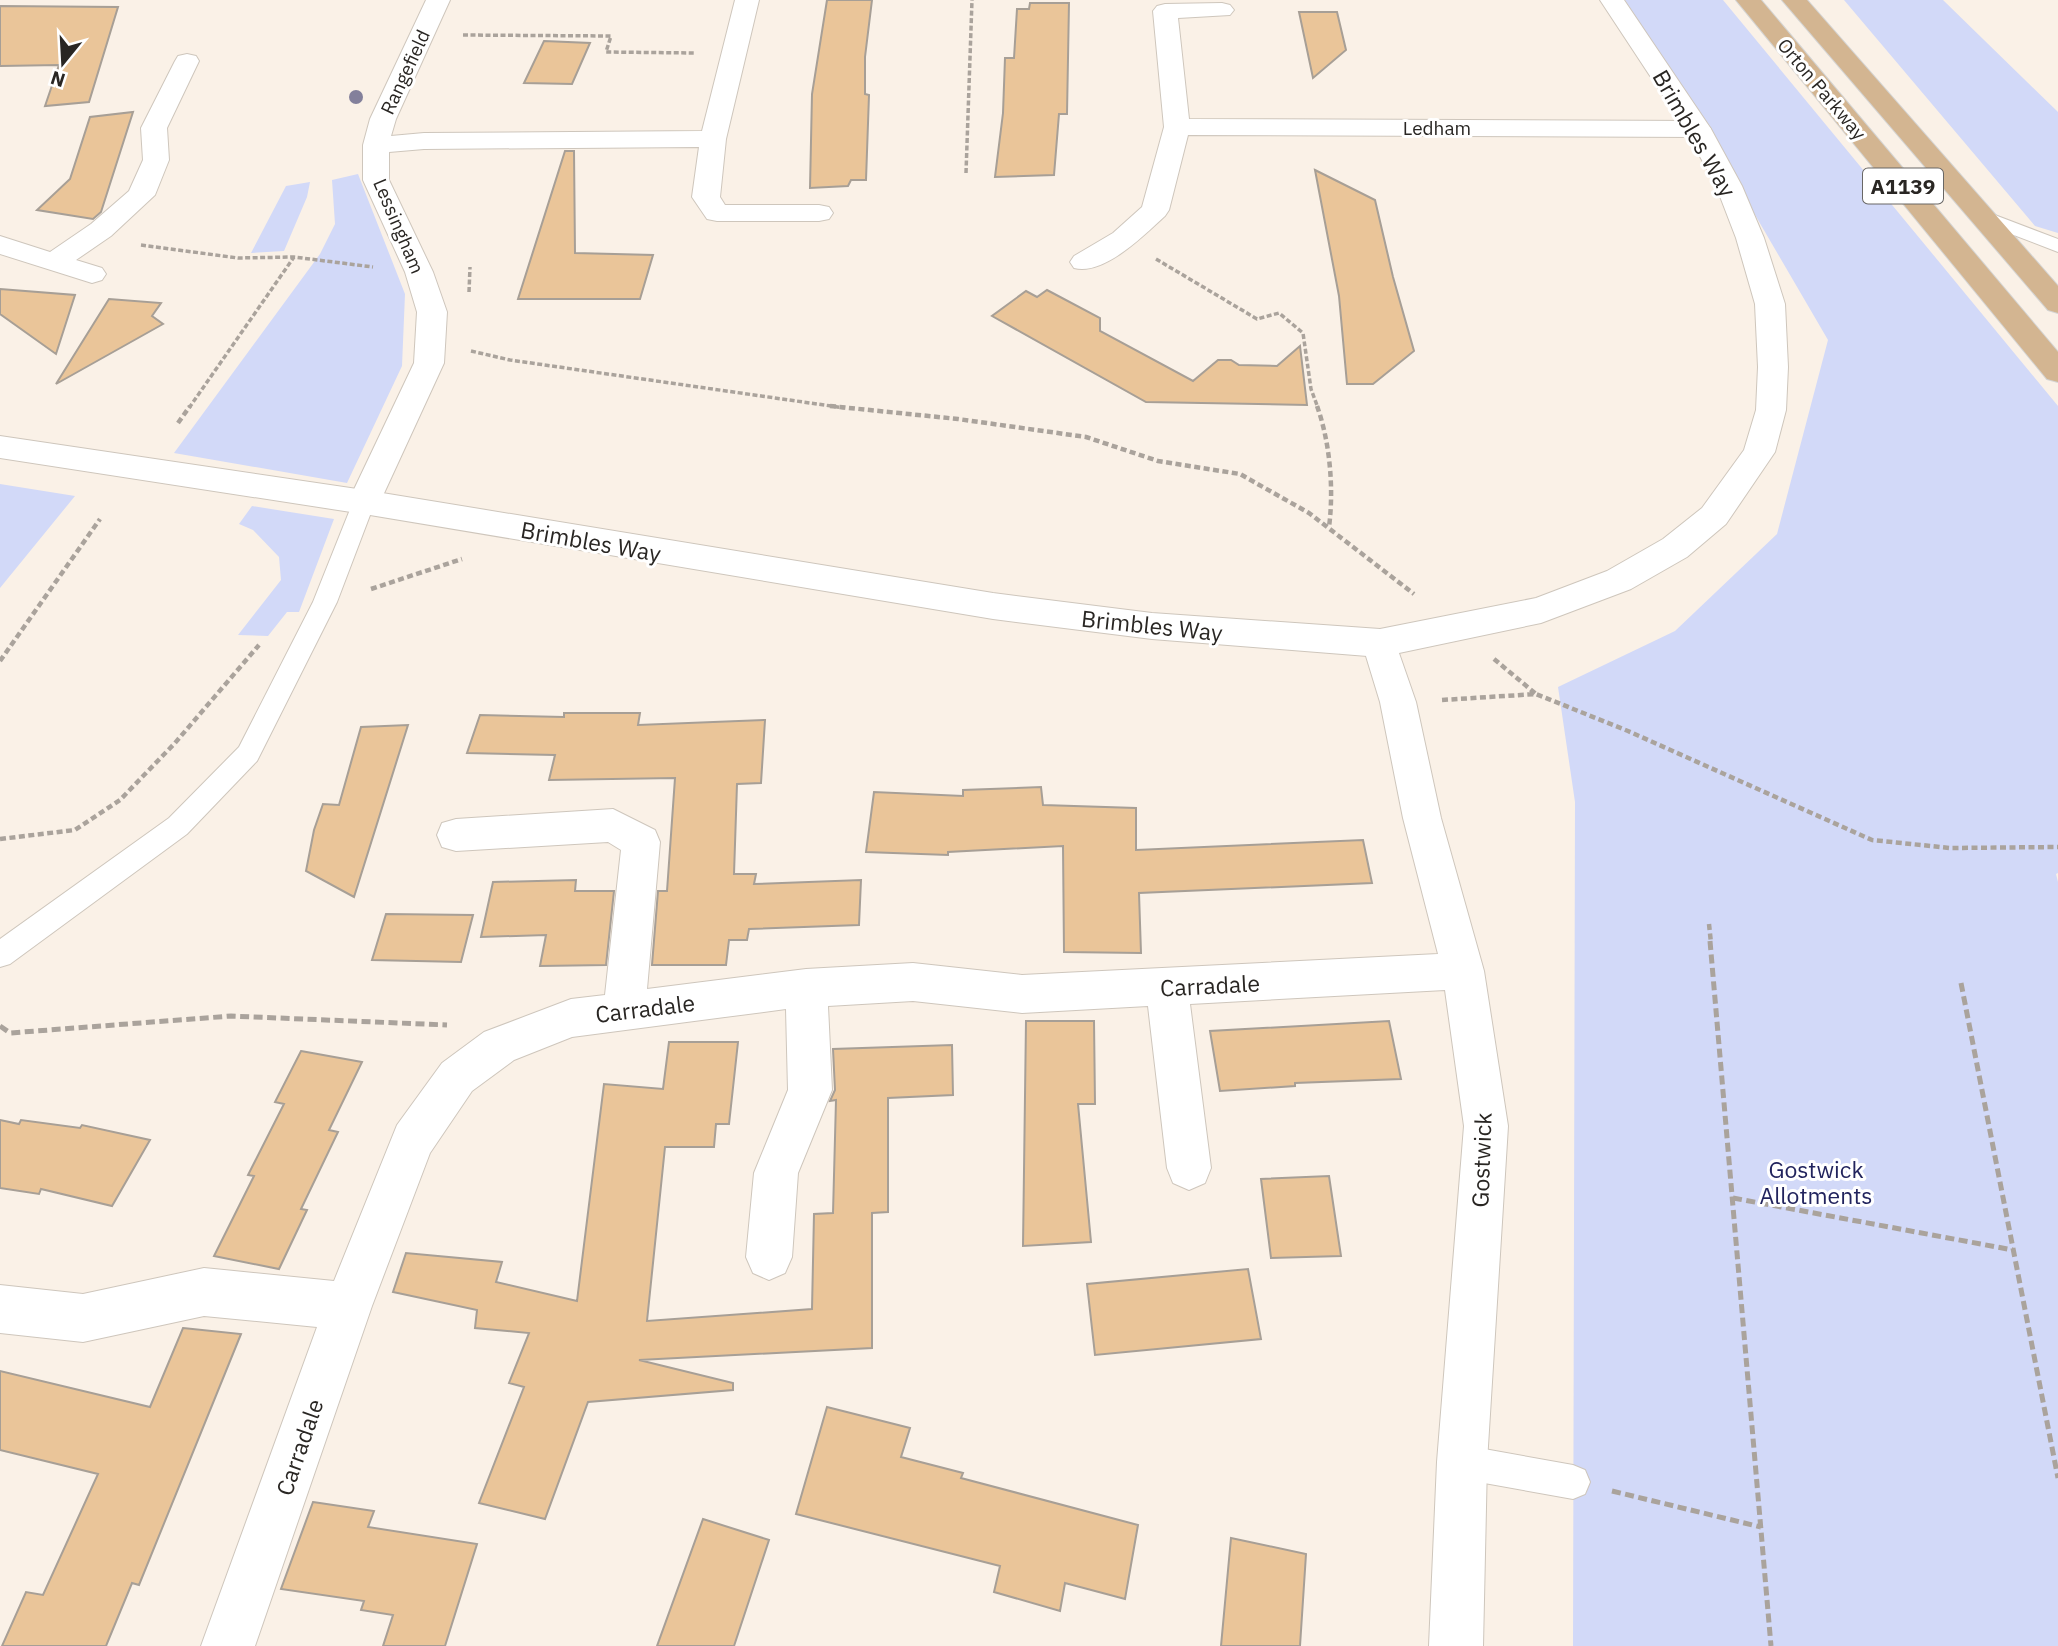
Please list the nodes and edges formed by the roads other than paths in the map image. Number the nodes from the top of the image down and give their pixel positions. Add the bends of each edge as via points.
1 (438, 0) edge
2 (747, 0) edge
3 (1612, 0) edge
4 (1748, 0) edge
5 (1794, 0) edge
6 (1222, 9) dead end
7 (187, 61) dead end
8 (1177, 127) junction
9 (1698, 129) junction
10 (713, 139) junction
11 (376, 145) junction
12 (819, 214) dead end
13 (1979, 215) junction
14 (0, 245) edge
15 (2058, 246) edge
16 (55, 261) junction
17 (1084, 261) dead end
18 (92, 274) dead end
19 (2058, 304) edge
20 (2058, 372) edge
21 (0, 447) edge
22 (364, 502) junction
23 (1380, 643) junction
24 (456, 835) dead end
25 (0, 955) edge
26 (1462, 971) junction
27 (1167, 987) junction
28 (806, 988) junction
29 (624, 1010) junction
30 (1189, 1168) dead end
31 (769, 1257) dead end
32 (348, 1306) junction
33 (0, 1309) edge
34 (1462, 1462) junction
35 (1573, 1482) road end
36 (228, 1646) edge
37 (1456, 1646) edge

1 - 11 street, Rangefield via 383,119
2 - 10 street
3 - 9 street, Brimbles Way
4 - 20 main road, Orton Parkway / A1139
5 - 13 main road, Orton Parkway / A1139
6 - 8 street via 1164,10
7 - 16 street via 154,128 156,160 141,195
8 - 9 street, Ledham
8 - 17 street via 1155,210 1124,239
9 - 23 street, Brimbles Way via 1729,186 1770,304 1771,410 1759,452 1714,516 1675,548 1619,580 1541,610
10 - 11 street, Lessingham
10 - 12 street via 706,197 717,213
11 - 22 street, Lessingham via 376,180 419,272 432,313 429,363
13 - 15 lane
13 - 19 main road, Orton Parkway / A1139
14 - 16 street
16 - 18 street
21 - 22 street, Brimbles Way
22 - 23 street, Brimbles Way via 993,606 1152,626
22 - 25 lane via 325,602 248,754 177,826
23 - 26 street, Gostwick
24 - 29 street via 613,825 641,842
26 - 27 street, Carradale
26 - 34 street, Gostwick via 1486,1126
27 - 28 street, Carradale via 1022,994 913,982
27 - 30 street
28 - 29 street, Carradale
28 - 31 street via 810,1090 776,1173
29 - 32 street, Carradale via 571,1018 499,1046 457,1077 413,1140
32 - 33 street via 204,1292 83,1318
32 - 36 street, Carradale
34 - 35 lane
34 - 37 street, Gostwick

